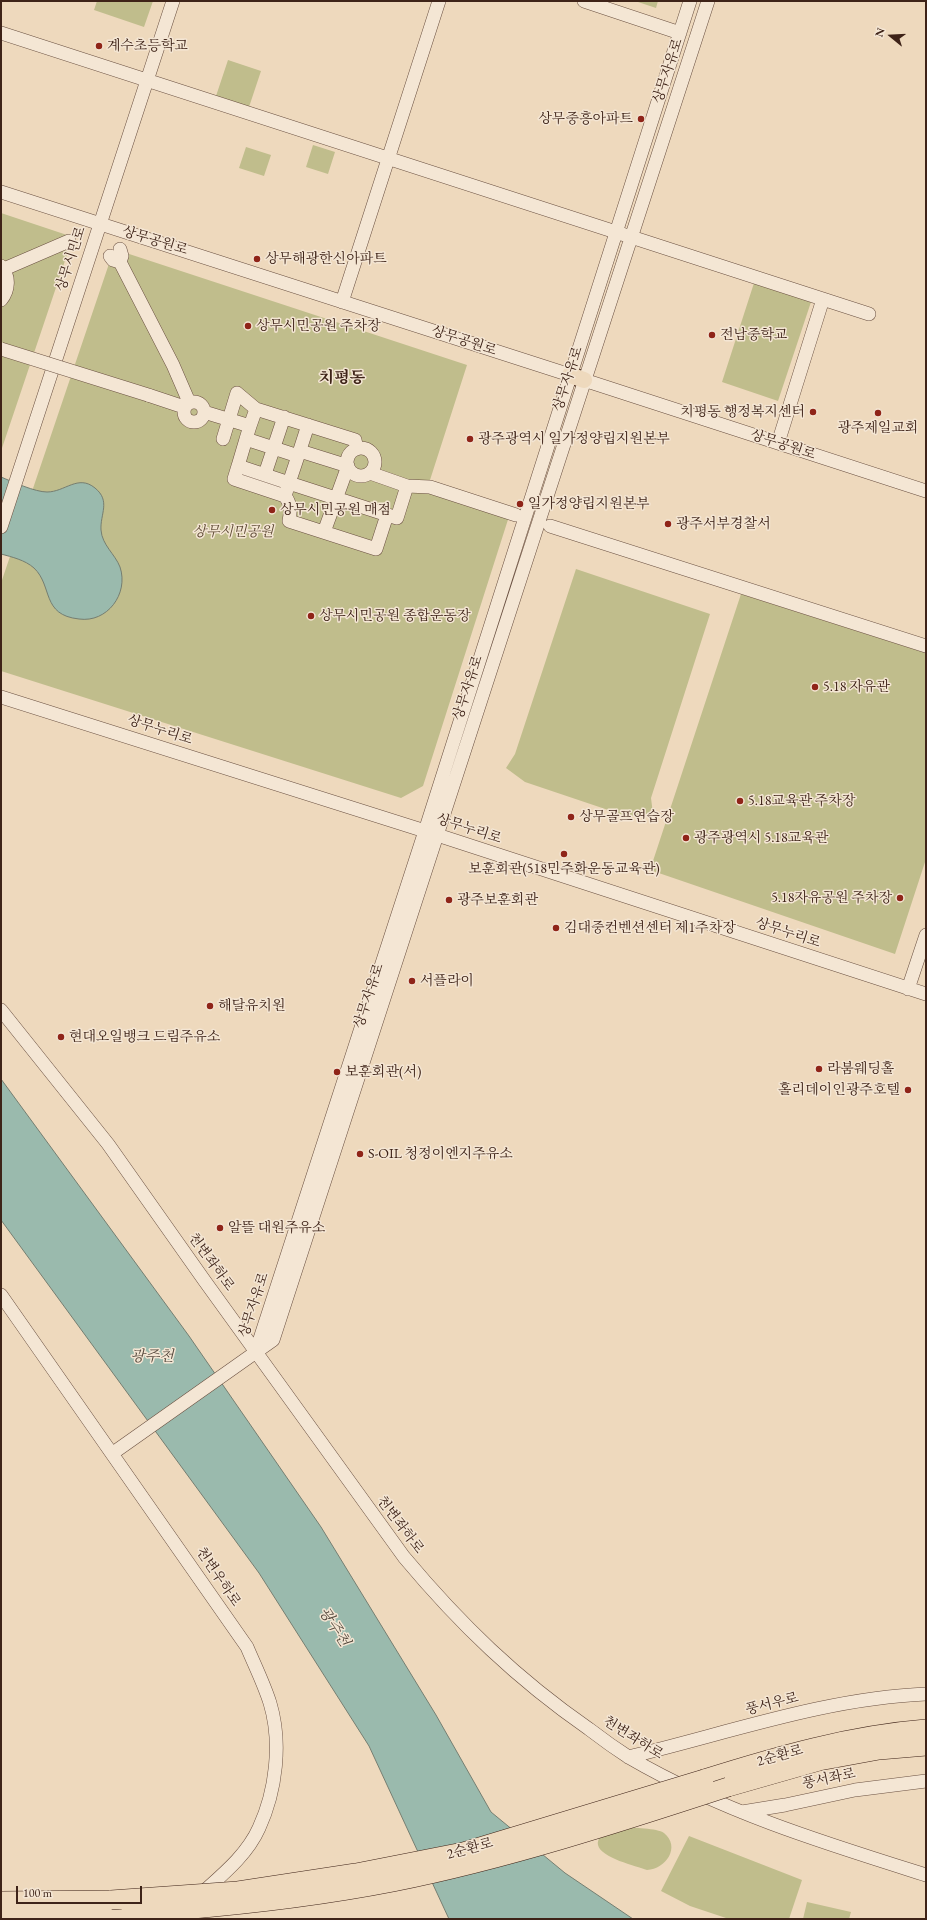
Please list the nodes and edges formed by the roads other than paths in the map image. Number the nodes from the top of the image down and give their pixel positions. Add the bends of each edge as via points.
1 (173, 1) edge
2 (439, 1) edge
3 (584, 1) edge
4 (690, 1) edge
5 (708, 1) edge
6 (680, 33) junction
7 (1, 34) edge
8 (147, 81) junction
9 (387, 160) junction
10 (1, 192) edge
11 (100, 224) junction
12 (616, 231) junction
13 (631, 236) junction
14 (69, 241) dead end
15 (117, 256) dead end
16 (2, 267) edge
17 (823, 299) junction
18 (1, 300) edge
19 (342, 302) junction
20 (869, 314) dead end
21 (1, 348) edge
22 (577, 378) junction
23 (187, 404) junction
24 (256, 409) junction
25 (284, 417) junction
26 (229, 420) junction
27 (308, 425) junction
28 (250, 426) junction
29 (223, 439) dead end
30 (246, 439) junction
31 (778, 444) junction
32 (273, 448) junction
33 (357, 449) junction
34 (299, 453) junction
35 (238, 466) junction
36 (348, 466) junction
37 (370, 473) junction
38 (264, 474) junction
39 (289, 482) junction
40 (407, 486) junction
41 (926, 491) edge
42 (285, 496) junction
43 (336, 498) junction
44 (387, 515) junction
45 (516, 515) dead end
46 (550, 526) dead end
47 (1, 527) edge
48 (324, 532) junction
49 (926, 646) edge
50 (1, 697) edge
51 (425, 831) junction
52 (438, 836) junction
53 (926, 935) edge
54 (908, 989) junction
55 (926, 994) edge
56 (1, 1010) edge
57 (1, 1295) edge
58 (256, 1351) junction
59 (113, 1454) junction
60 (926, 1694) edge
61 (926, 1729) edge
62 (926, 1746) edge
63 (628, 1757) junction
64 (926, 1780) edge
65 (740, 1812) junction
66 (926, 1875) edge
67 (1, 1902) edge
68 (1, 1917) edge
69 (163, 1919) edge

1 - 8 street, 상무시민로
2 - 9 street
3 - 6 street
4 - 6 street, 상무자유로
5 - 13 street, 상무자유로
6 - 12 street, 상무자유로
7 - 8 street
8 - 9 street
8 - 11 street, 상무시민로
9 - 12 street
9 - 19 street
10 - 11 street, 상무공원로
11 - 19 street, 상무공원로
11 - 47 street, 상무시민로
12 - 13 street
12 - 22 street, 상무자유로
13 - 17 street
13 - 22 street, 상무자유로
14 - 16 street
15 - 23 street via 173,365
16 - 18 street via 7,278 7,287
17 - 20 street
17 - 31 street
19 - 22 street, 상무공원로
21 - 23 street, bridge via 148,395
22 - 31 street, 상무공원로
22 - 51 street, 상무자유로
22 - 52 street, 상무자유로
23 - 26 street via 200,403 204,412
24 - 25 street
24 - 26 street via 237,393
24 - 28 street
25 - 27 street
25 - 32 street
26 - 28 street
26 - 29 street
27 - 33 street via 355,440
27 - 34 street
28 - 30 street
30 - 32 street
30 - 35 street
31 - 41 street, 상무공원로
32 - 34 street
32 - 38 street
33 - 36 street via 350,454
33 - 37 street via 366,450 373,456 375,465
34 - 36 street
34 - 39 street
35 - 38 street
35 - 42 street via 234,479
36 - 37 street via 356,476
36 - 43 street
37 - 40 street
38 - 39 street
39 - 42 street
39 - 43 street
40 - 44 street via 397,518
40 - 45 street via 430,487
42 - 48 street via 290,502 289,521
43 - 44 street
43 - 48 street
44 - 48 street via 376,549
46 - 49 street
50 - 51 street, 상무누리로
51 - 52 street, 상무누리로
51 - 58 street, 상무자유로
52 - 54 street, 상무누리로
52 - 58 street, 상무자유로 via 273,1340
53 - 54 street
54 - 55 street, 상무누리로
56 - 58 street, 천변좌하로 via 108,1144
57 - 59 street, 천변우하로
58 - 59 street
58 - 63 street, 천변좌하로 via 404,1557 453,1613 483,1644 550,1702
59 - 69 street, 천변우하로 via 247,1647 260,1675 274,1726 276,1757 270,1795 259,1828 233,1864 198,1898
60 - 63 street, 풍서우로 via 842,1704
61 - 67 highway, 2순환로, bridge via 864,1736 790,1752 463,1852 356,1873 238,1891 111,1900
62 - 68 highway, 2순환로, bridge via 879,1750 820,1761 483,1862 393,1882 220,1908 130,1914
63 - 65 street, 천변좌하로
64 - 65 street, 풍서좌로 via 855,1790
65 - 66 street, 천변좌하로 via 809,1839

